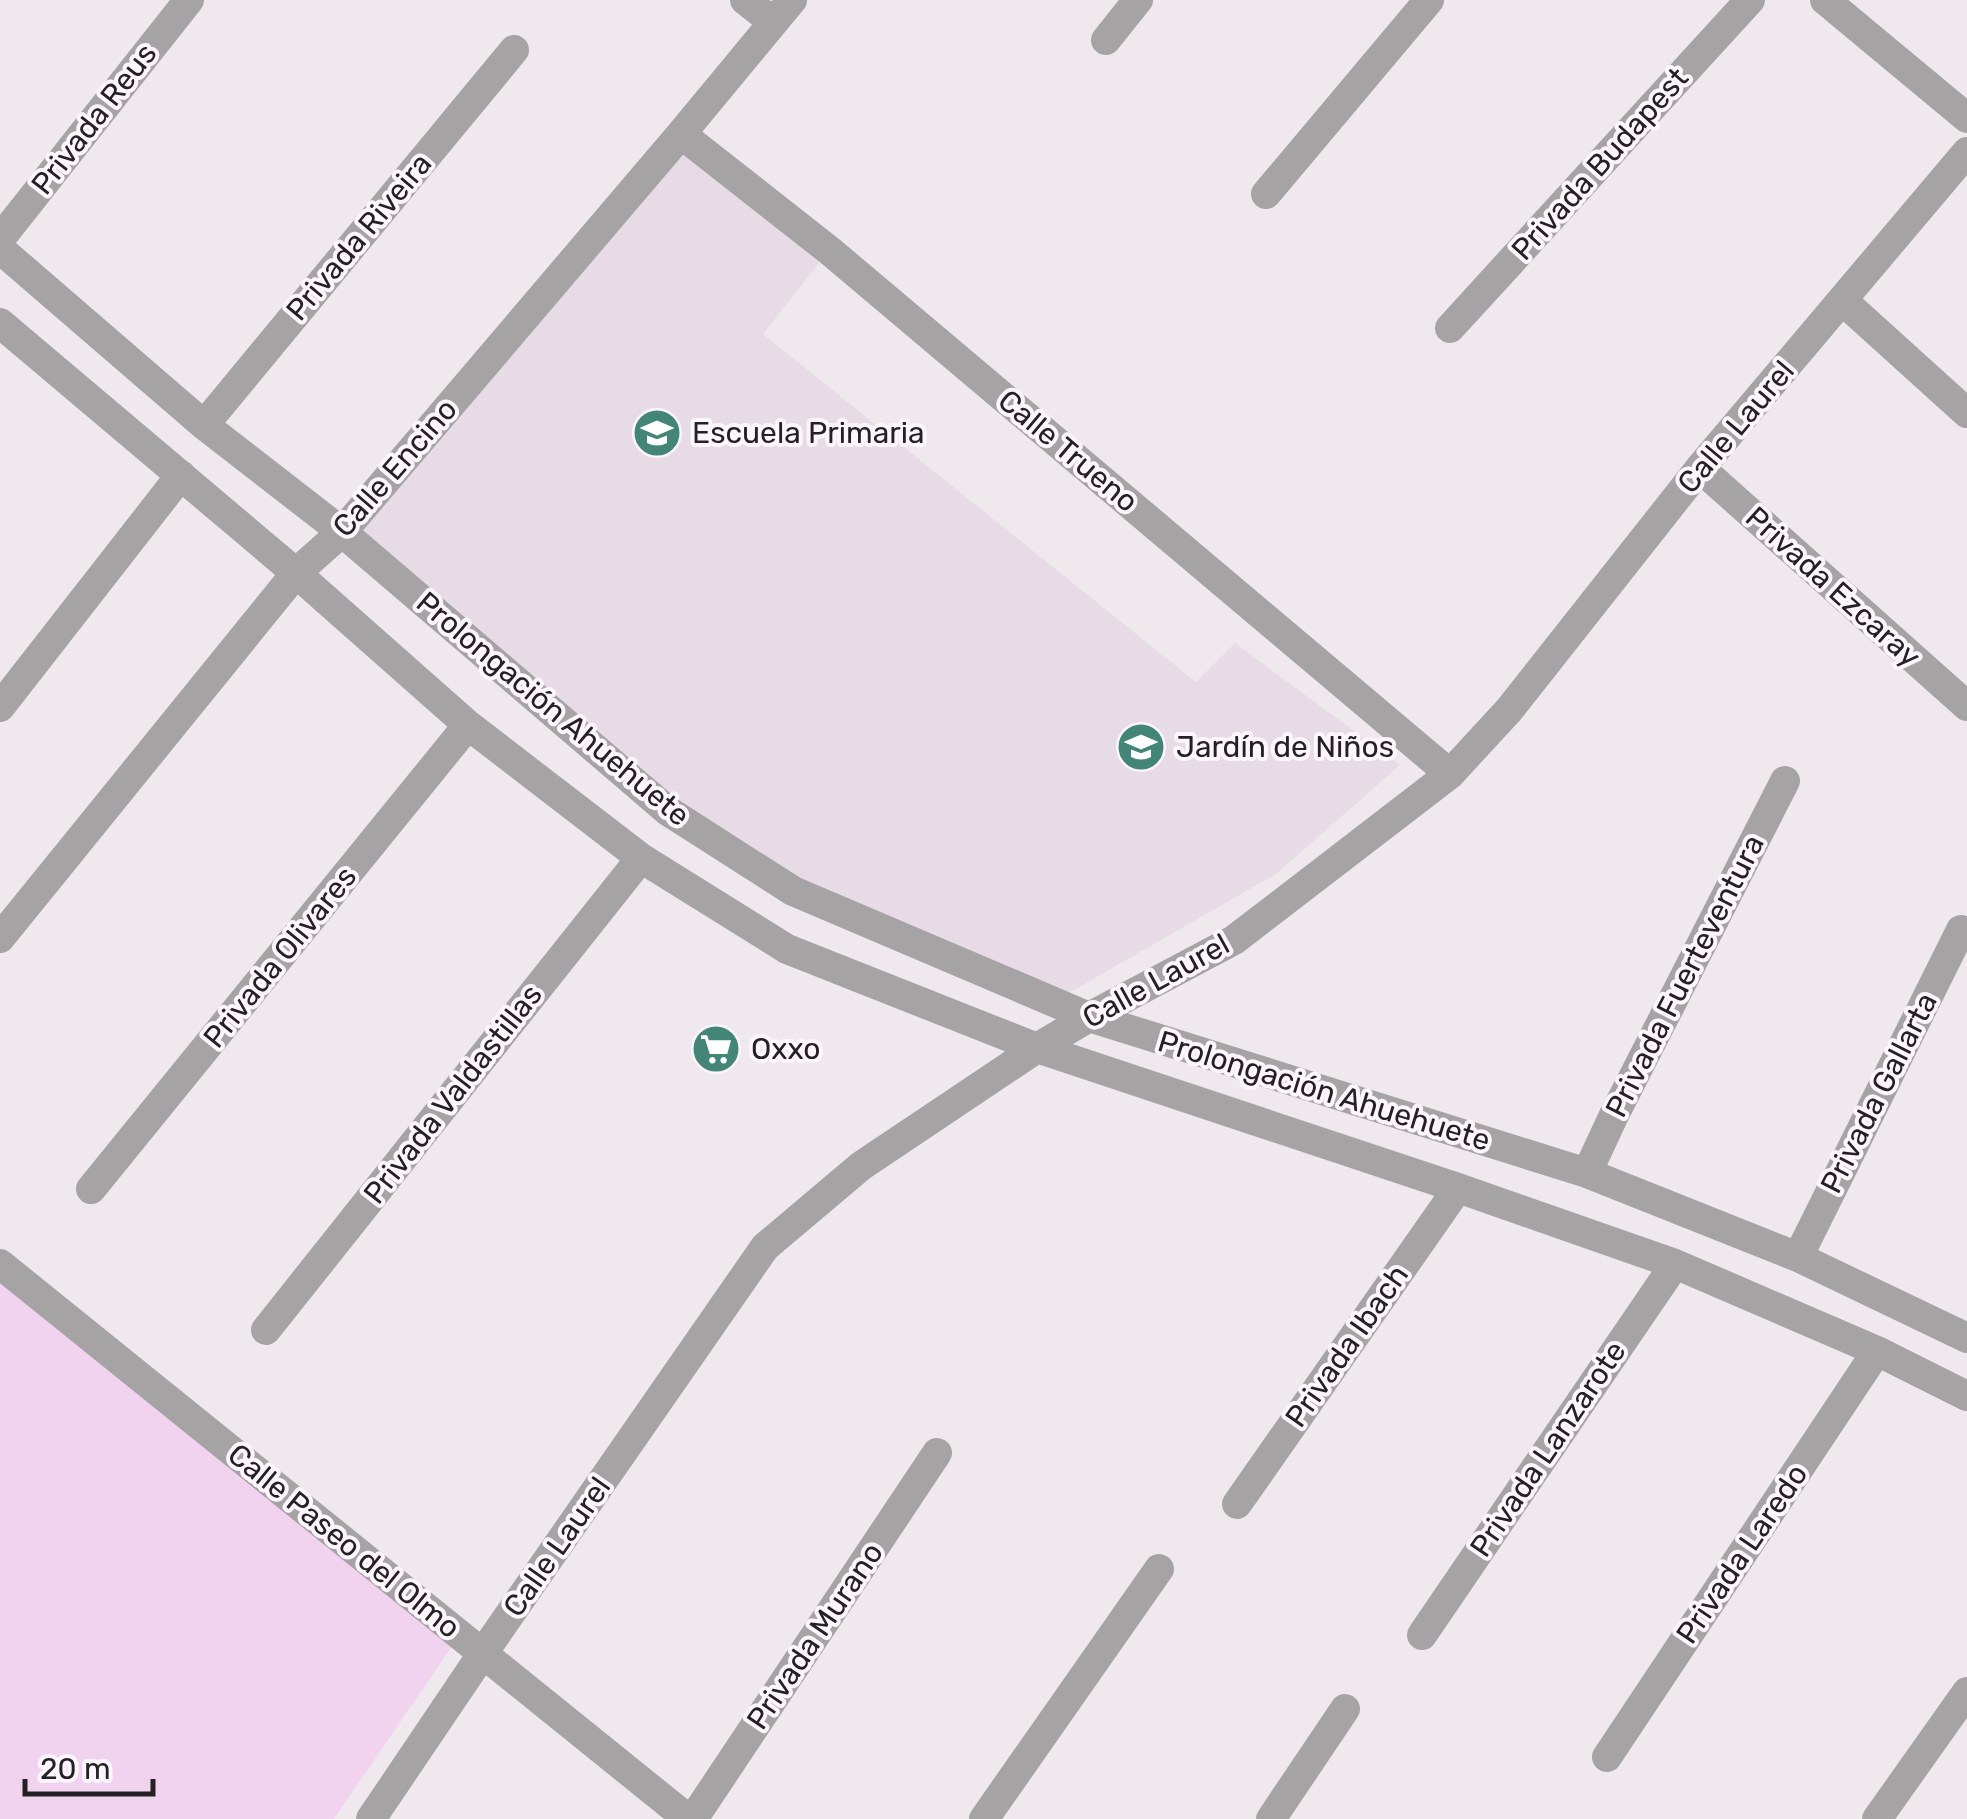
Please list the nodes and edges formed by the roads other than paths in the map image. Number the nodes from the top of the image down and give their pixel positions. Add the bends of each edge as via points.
1 (189, 0) edge
2 (746, 0) edge
3 (1138, 0) edge
4 (1428, 0) edge
5 (1750, 0) edge
6 (1825, 0) edge
7 (783, 11) edge
8 (1106, 40) dead end
9 (514, 50) dead end
10 (1967, 118) edge
11 (681, 134) junction
12 (1967, 152) edge
13 (1266, 194) dead end
14 (0, 240) edge
15 (0, 249) edge
16 (1842, 300) junction
17 (1450, 328) dead end
18 (4, 336) edge
19 (1967, 413) edge
20 (204, 425) junction
21 (1700, 468) junction
22 (181, 474) junction
23 (342, 532) junction
24 (296, 573) junction
25 (0, 706) edge
26 (1967, 706) edge
27 (468, 725) junction
28 (1450, 774) junction
29 (1785, 780) dead end
30 (641, 858) junction
31 (1961, 930) dead end
32 (0, 938) edge
33 (1090, 1017) junction
34 (1037, 1048) junction
35 (1587, 1173) junction
36 (1458, 1188) junction
37 (91, 1189) dead end
38 (1798, 1257) junction
39 (0, 1264) edge
40 (1674, 1264) junction
41 (266, 1330) dead end
42 (1967, 1338) edge
43 (1878, 1351) junction
44 (1967, 1396) edge
45 (937, 1453) dead end
46 (1237, 1504) dead end
47 (1159, 1569) dead end
48 (1422, 1635) dead end
49 (483, 1653) junction
50 (1967, 1692) edge
51 (1345, 1709) dead end
52 (1607, 1757) dead end
53 (371, 1819) edge
54 (691, 1819) edge
55 (984, 1819) edge
56 (1271, 1819) edge
57 (1877, 1819) edge

1 - 14 street, Privada Reus
2 - 7 street
3 - 8 street
4 - 13 street
5 - 17 street, Privada Budapest
6 - 10 street
7 - 11 street, Calle Encino
9 - 20 street, Privada Riveira
11 - 23 street, Calle Encino
11 - 28 street, Calle Trueno via 830,251
12 - 16 street, Calle Laurel
15 - 20 street, Prolongación Ahuehuete
16 - 19 street
16 - 21 street, Calle Laurel
18 - 22 street, Prolongación Ahuehuete
20 - 23 street, Prolongación Ahuehuete
21 - 26 street, Privada Ezcaray
21 - 28 street, Calle Laurel via 1509,710
22 - 24 street, Prolongación Ahuehuete
22 - 25 street
23 - 24 street, Calle Encino
23 - 33 street, Prolongación Ahuehuete via 668,811 793,891
24 - 27 street, Prolongación Ahuehuete
24 - 32 street, Calle Encino
27 - 30 street, Prolongación Ahuehuete
27 - 37 street, Privada Olivares
28 - 33 street, Calle Laurel via 1234,940
29 - 35 street, Privada Fuerteventura
30 - 34 street, Prolongación Ahuehuete via 787,949
30 - 41 street, Privada Valdastillas
31 - 38 street, Privada Gallarta
33 - 34 street, Calle Laurel
33 - 35 street, Prolongación Ahuehuete
34 - 36 street, Prolongación Ahuehuete
34 - 49 street, Calle Laurel via 862,1166 765,1247
35 - 38 street, Prolongación Ahuehuete
36 - 40 street, Prolongación Ahuehuete
36 - 46 street, Privada Ibach
38 - 42 street, Prolongación Ahuehuete
39 - 49 street, Calle Paseo del Olmo
40 - 43 street, Prolongación Ahuehuete
40 - 48 street, Privada Lanzarote
43 - 44 street, Prolongación Ahuehuete
43 - 52 street, Privada Laredo
45 - 54 street, Privada Murano
47 - 55 street
49 - 53 street, Calle Laurel
49 - 54 street, Calle Paseo del Olmo
50 - 57 street
51 - 56 street

